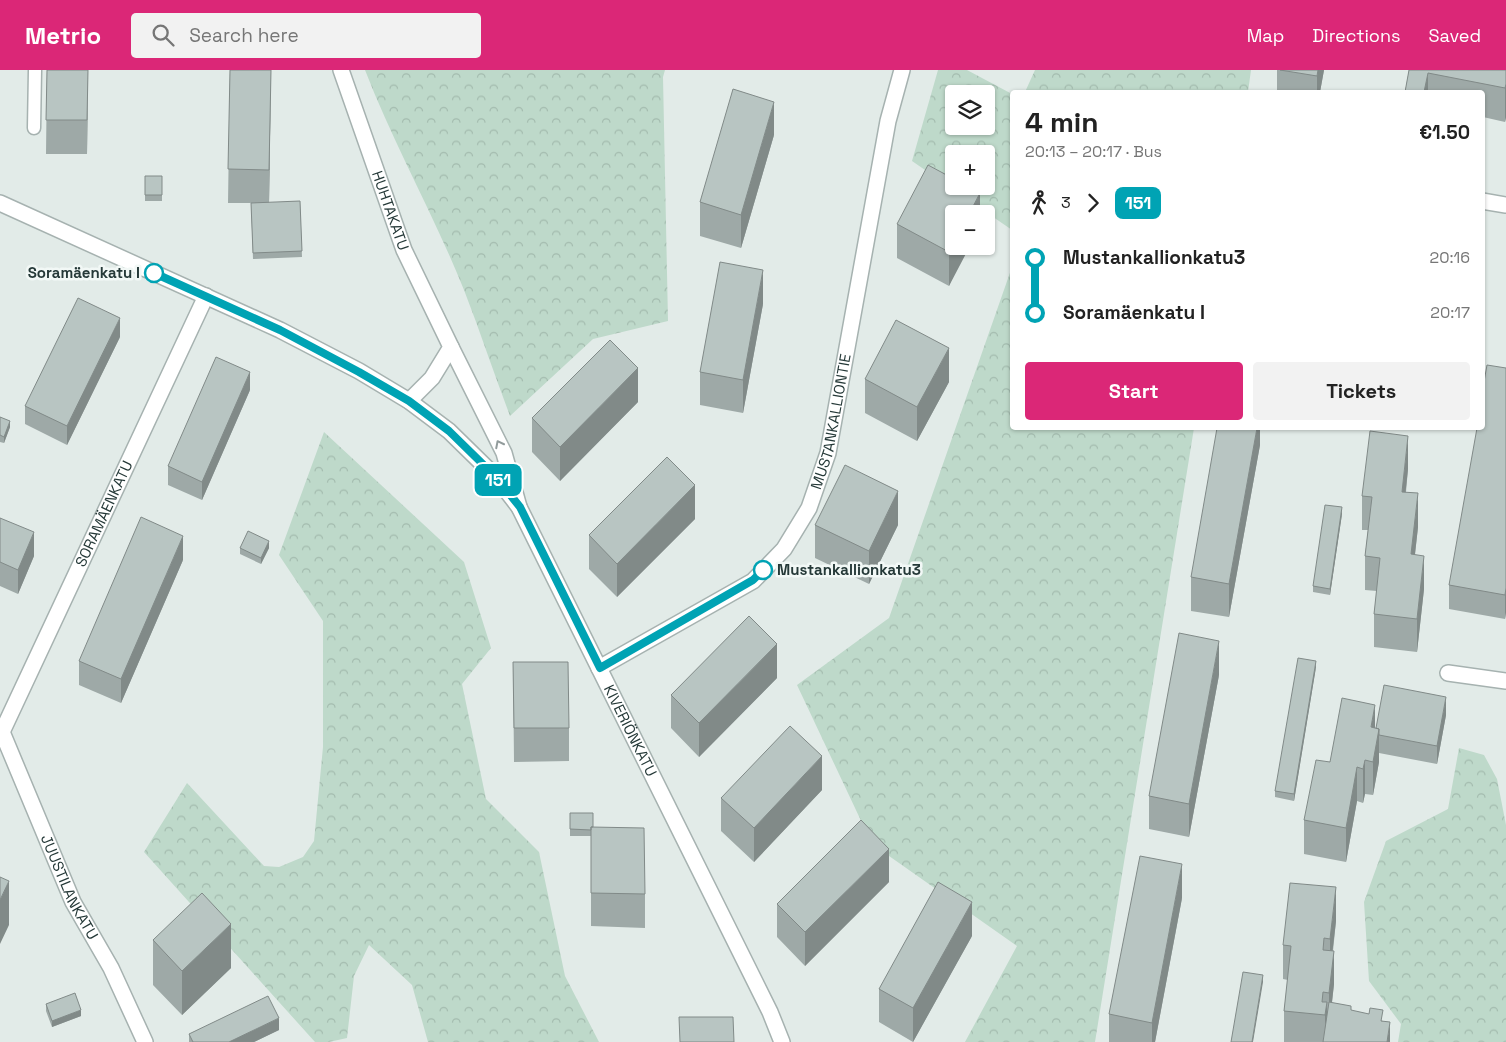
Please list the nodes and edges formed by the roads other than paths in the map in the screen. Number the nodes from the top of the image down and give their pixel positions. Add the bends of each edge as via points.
1 (35, 70) edge
2 (342, 70) edge
3 (902, 70) edge
4 (34, 128) dead end
5 (1485, 202) edge
6 (0, 203) edge
7 (1506, 205) edge
8 (206, 296) junction
9 (451, 347) junction
10 (409, 401) junction
11 (520, 507) junction
12 (600, 668) junction
13 (1448, 673) dead end
14 (1506, 681) edge
15 (1, 731) edge
16 (145, 1042) edge
17 (782, 1042) edge

1 - 4 lane
2 - 9 street, HUHTAKATU via 404,250
3 - 12 street, MUSTANKALLIONTIE via 888,121 828,453 809,508 784,549 753,580
5 - 7 street
6 - 8 street, KIVERIÖNKATU
8 - 10 street, KIVERIÖNKATU via 280,330
8 - 15 street, SORAMÄENKATU
9 - 10 street via 432,378
11 -> 9 street, HUHTAKATU via 504,454
10 - 11 street, KIVERIÖNKATU via 449,431 496,477
11 - 12 street, KIVERIÖNKATU
12 - 17 street, KIVERIÖNKATU via 766,1003
13 - 14 street
15 - 16 street, JUUSTILANKATU via 73,902 111,968

